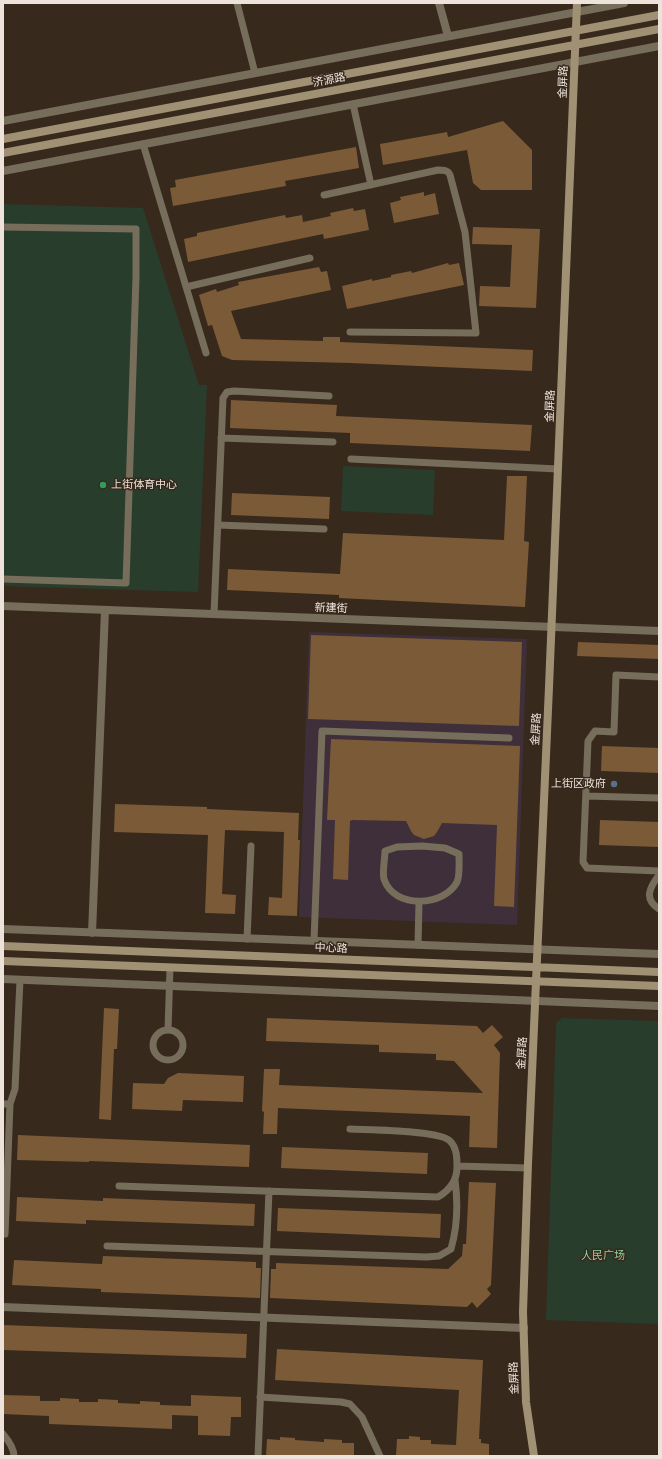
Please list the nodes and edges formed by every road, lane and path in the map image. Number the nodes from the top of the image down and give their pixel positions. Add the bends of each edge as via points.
1 (237, 3) edge
2 (439, 3) edge
3 (577, 3) edge
4 (624, 3) edge
5 (576, 12) junction
6 (659, 15) edge
7 (659, 29) edge
8 (576, 30) junction
9 (448, 36) junction
10 (575, 45) junction
11 (659, 46) edge
12 (574, 62) junction
13 (255, 73) junction
14 (353, 104) junction
15 (3, 121) edge
16 (3, 139) edge
17 (143, 144) junction
18 (3, 153) edge
19 (3, 170) edge
20 (371, 185) junction
21 (324, 195) dead end
22 (3, 227) edge
23 (310, 258) dead end
24 (186, 287) junction
25 (350, 332) dead end
26 (206, 353) dead end
27 (329, 396) dead end
28 (221, 438) junction
29 (333, 442) dead end
30 (350, 459) dead end
31 (558, 469) junction
32 (218, 525) junction
33 (324, 529) dead end
34 (3, 579) edge
35 (3, 606) edge
36 (105, 610) junction
37 (214, 614) junction
38 (552, 627) junction
39 (659, 631) edge
40 (659, 677) edge
41 (509, 738) dead end
42 (586, 796) junction
43 (659, 798) edge
44 (251, 846) dead end
45 (659, 871) edge
46 (659, 875) edge
47 (419, 902) junction
48 (659, 909) edge
49 (3, 929) edge
50 (92, 933) junction
51 (247, 939) junction
52 (314, 941) junction
53 (418, 945) junction
54 (3, 946) edge
55 (537, 949) junction
56 (659, 954) edge
57 (3, 961) edge
58 (537, 966) junction
59 (170, 968) junction
60 (659, 972) edge
61 (3, 979) edge
62 (20, 980) junction
63 (536, 981) junction
64 (170, 986) junction
65 (659, 986) edge
66 (535, 1001) junction
67 (659, 1006) edge
68 (168, 1030) junction
69 (7, 1104) edge
70 (350, 1129) dead end
71 (457, 1166) junction
72 (528, 1168) junction
73 (5, 1170) edge
74 (455, 1180) junction
75 (119, 1186) dead end
76 (269, 1191) junction
77 (3, 1234) edge
78 (106, 1246) dead end
79 (267, 1252) junction
80 (3, 1307) edge
81 (264, 1317) junction
82 (524, 1328) junction
83 (260, 1397) junction
84 (3, 1434) edge
85 (14, 1456) edge
86 (258, 1456) edge
87 (380, 1456) edge
88 (534, 1456) edge

1 - 13 lane
2 - 9 street
3 - 5 main road, 金屏路
4 - 5 street
5 - 8 main road, 金屏路
5 - 9 street
6 - 8 main road, 济源路
7 - 10 main road, 济源路
8 - 10 main road, 金屏路
8 - 16 main road, 济源路
9 - 13 street
10 - 12 main road, 金屏路
10 - 18 main road, 济源路
11 - 12 street
12 - 14 street
12 - 31 main road, 金屏路
13 - 15 street
14 - 17 street
14 - 20 lane
17 - 19 street
17 - 24 lane
20 - 21 lane
20 - 25 lane via 438,170 449,172 465,232 476,333
22 - 34 lane via 136,229 136,249 126,583
23 - 24 lane
24 - 26 lane
27 - 28 lane via 227,392 223,398
28 - 29 lane
28 - 32 lane
30 - 31 lane
31 - 38 main road, 金屏路
32 - 33 lane
32 - 37 lane
35 - 36 street, 新建街
36 - 37 street, 新建街
36 - 50 street
37 - 38 street, 新建街
38 - 39 street, 新建街
38 - 55 main road, 金屏路
40 - 42 lane via 616,675 614,732 595,731 588,741
41 - 52 lane via 322,732
42 - 43 lane
42 - 45 lane via 583,862 587,868
44 - 51 lane
46 - 48 lane via 649,894 652,903
47 - 47 lane via 400,898 391,891 384,878 385,852 397,847 422,846 445,848 459,854 458,881 449,892
47 - 53 lane
49 - 50 street
50 - 51 street
51 - 52 street
52 - 53 street
53 - 55 street
54 - 58 main road, 中心路
55 - 56 street
55 - 58 main road, 金屏路
57 - 59 main road
58 - 60 main road, 中心路
58 - 63 main road, 金屏路
59 - 63 main road
59 - 64 lane
61 - 62 street
62 - 64 street
62 - 69 lane via 16,1089
63 - 65 main road
63 - 66 main road, 金屏路
64 - 66 street
64 - 68 lane
66 - 67 street
66 - 72 main road, 金屏路
68 - 68 lane via 177,1033 183,1045 179,1055 169,1060 158,1056 153,1047 156,1036
69 - 73 lane
70 - 71 lane via 435,1134 449,1140 456,1152
71 - 72 lane
71 - 74 lane
72 - 82 main road, 金屏路
73 - 77 lane
74 - 76 lane via 445,1193 438,1197
74 - 79 lane via 455,1236 451,1249 439,1256
75 - 76 lane
76 - 79 lane
78 - 79 lane
79 - 81 lane
80 - 81 street
81 - 82 street
81 - 83 lane
82 - 88 main road, 金屏路 via 526,1402
83 - 86 lane
83 - 87 lane via 350,1404 362,1417
84 - 85 lane via 10,1443

